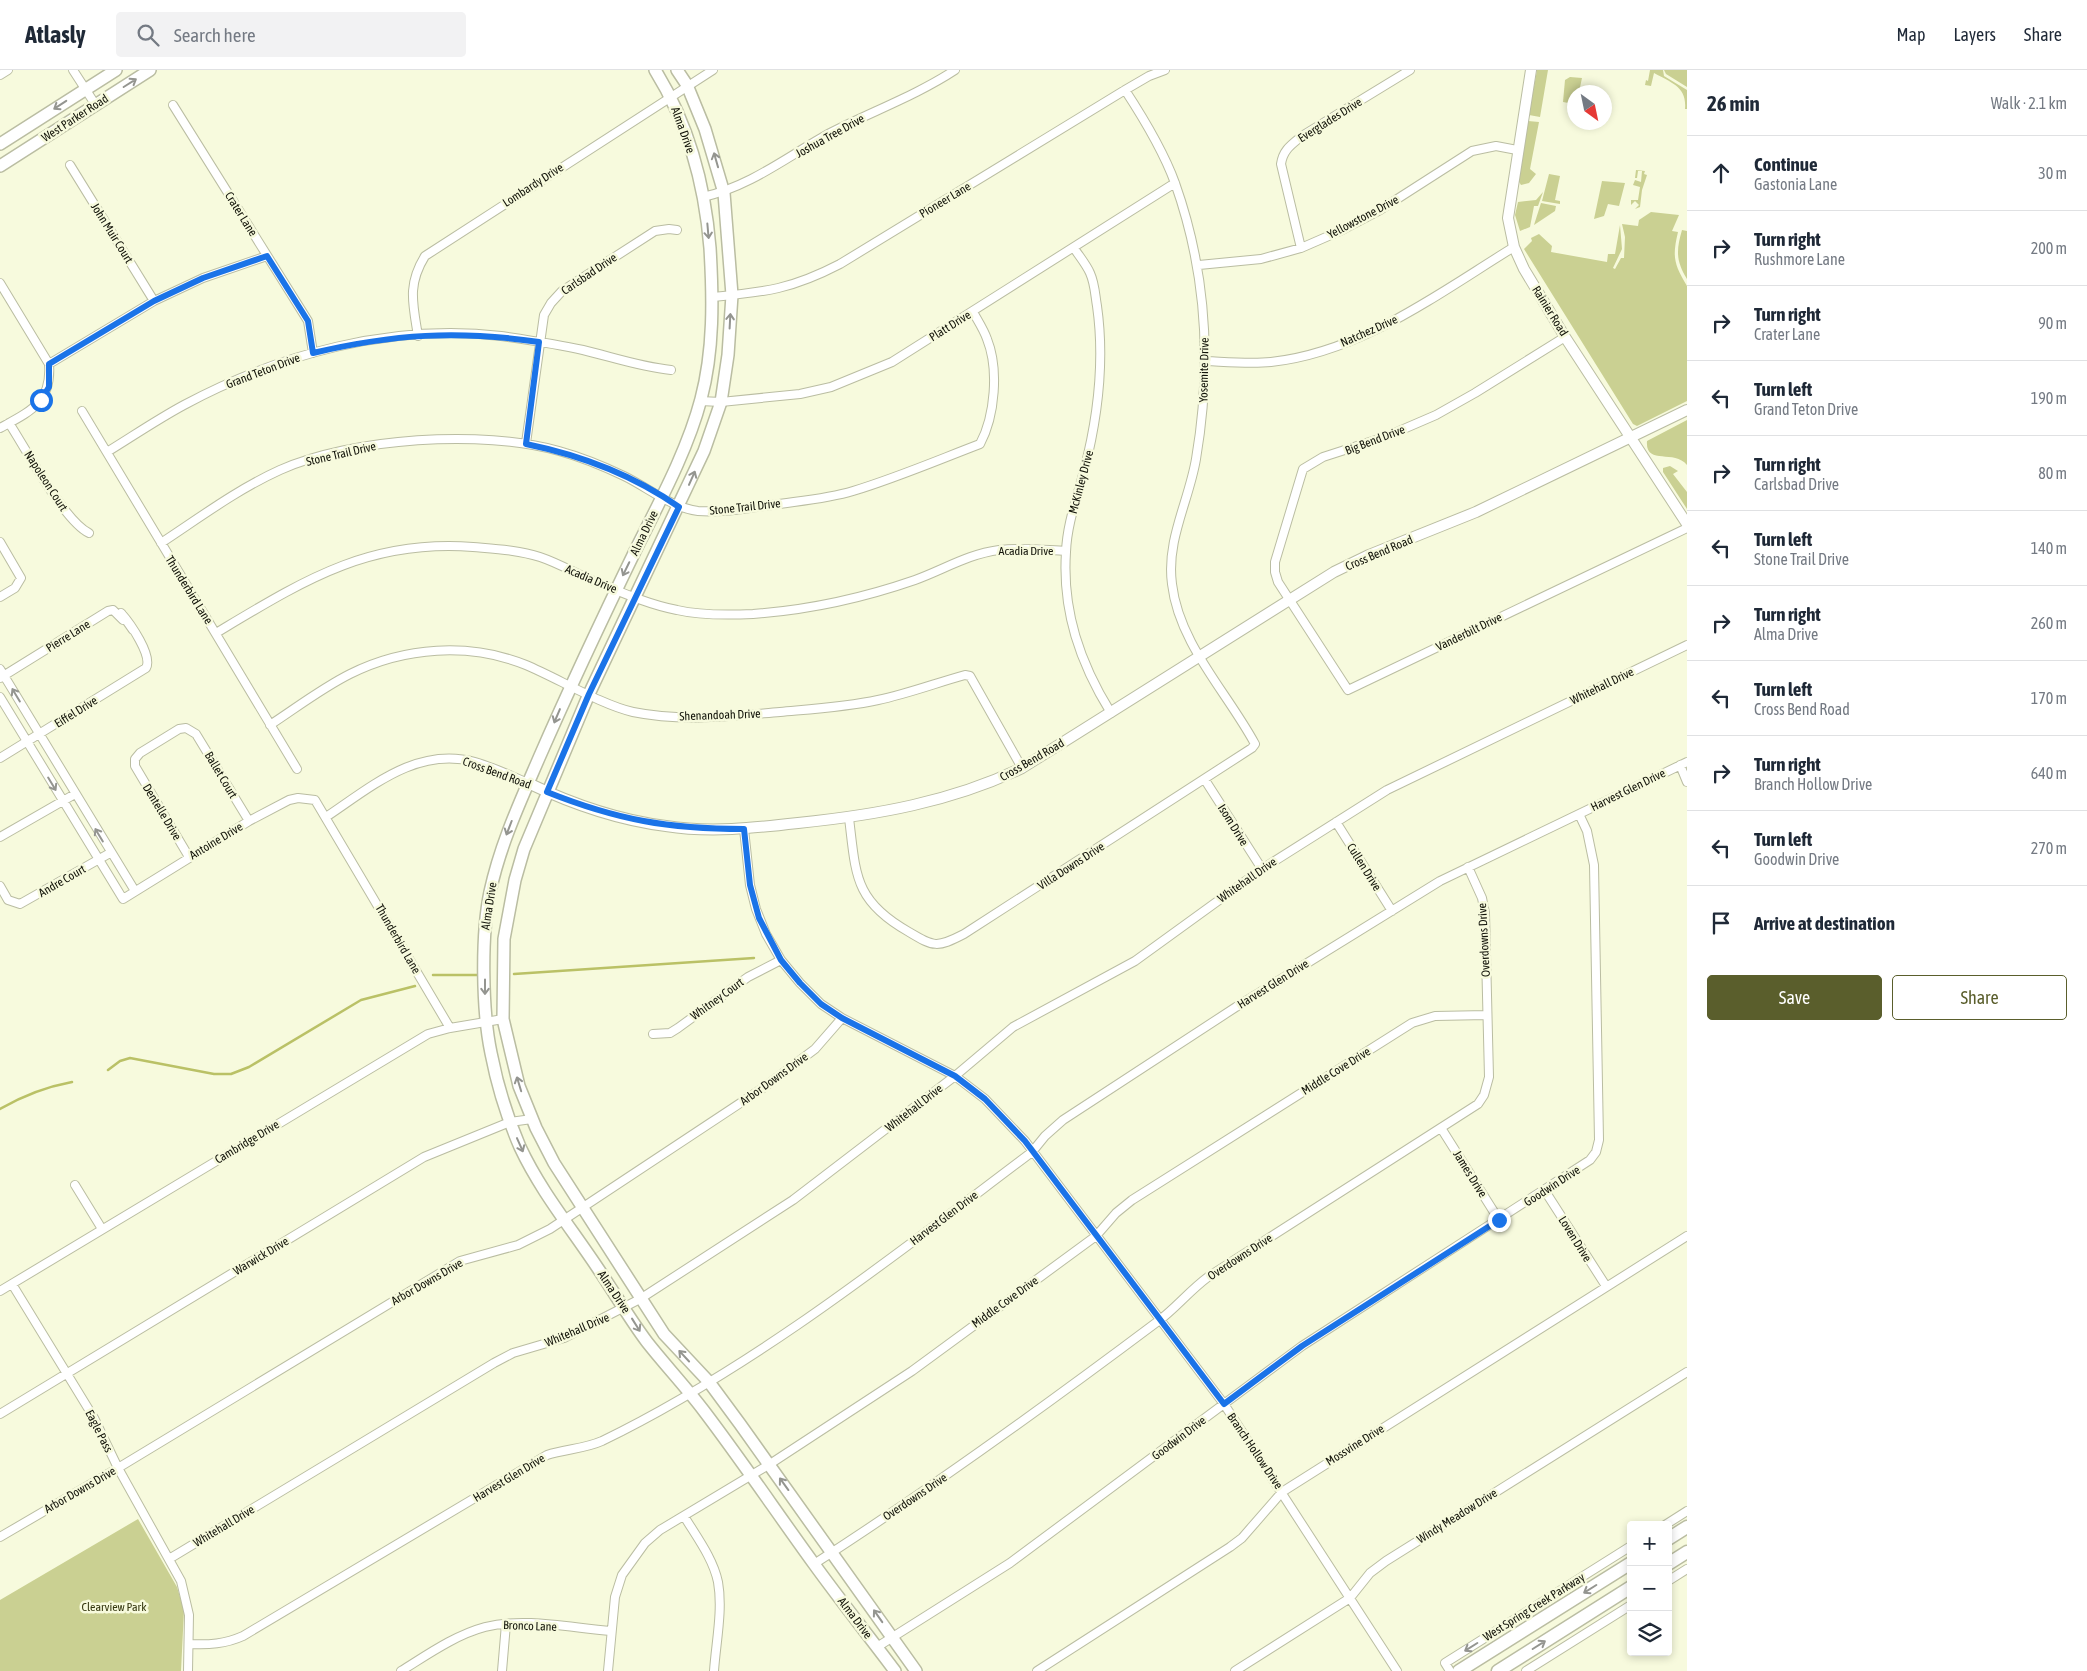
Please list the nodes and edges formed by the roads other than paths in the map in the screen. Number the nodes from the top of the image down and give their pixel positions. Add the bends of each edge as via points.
1 (8, 70) edge
2 (73, 70) edge
3 (116, 70) edge
4 (150, 70) edge
5 (655, 70) edge
6 (677, 70) edge
7 (713, 70) edge
8 (956, 70) edge
9 (1165, 70) edge
10 (1410, 70) edge
11 (1531, 70) edge
12 (0, 75) edge
13 (687, 86) junction
14 (86, 89) junction
15 (1125, 90) junction
16 (671, 97) junction
17 (95, 104) junction
18 (173, 105) dead end
19 (0, 144) edge
20 (1517, 150) junction
21 (70, 165) dead end
22 (0, 166) edge
23 (1175, 183) junction
24 (724, 192) junction
25 (703, 197) junction
26 (677, 230) dead end
27 (1514, 247) junction
28 (1074, 248) junction
29 (1301, 248) junction
30 (267, 256) junction
31 (1199, 265) junction
32 (0, 282) edge
33 (732, 295) junction
34 (713, 296) junction
35 (154, 301) junction
36 (973, 312) junction
37 (418, 336) junction
38 (1566, 337) junction
39 (539, 342) junction
40 (313, 353) junction
41 (1207, 361) junction
42 (49, 364) junction
43 (671, 370) dead end
44 (700, 401) junction
45 (721, 402) junction
46 (1687, 410) edge
47 (82, 411) dead end
48 (9, 423) junction
49 (0, 428) edge
50 (1632, 438) junction
51 (526, 444) junction
52 (107, 452) junction
53 (662, 496) junction
54 (679, 507) junction
55 (1687, 524) edge
56 (1687, 528) edge
57 (89, 533) dead end
58 (0, 542) edge
59 (161, 543) junction
60 (1066, 551) junction
61 (616, 590) junction
62 (0, 597) edge
63 (636, 598) junction
64 (1289, 600) junction
65 (132, 630) joint
66 (216, 633) junction
67 (1687, 645) edge
68 (1200, 656) junction
69 (1, 674) edge
70 (571, 685) junction
71 (589, 694) junction
72 (0, 697) edge
73 (1111, 713) junction
74 (270, 725) junction
75 (39, 735) junction
76 (27, 742) junction
77 (53, 757) junction
78 (0, 758) edge
79 (40, 764) junction
80 (1684, 764) edge
81 (135, 766) joint
82 (1022, 768) junction
83 (296, 769) dead end
84 (1205, 780) junction
85 (1687, 782) edge
86 (528, 783) junction
87 (547, 792) junction
88 (75, 794) junction
89 (315, 800) joint
90 (62, 801) junction
91 (1579, 814) junction
92 (326, 817) junction
93 (849, 818) junction
94 (91, 820) junction
95 (249, 821) junction
96 (1336, 822) junction
97 (78, 828) junction
98 (744, 829) junction
99 (0, 837) edge
100 (110, 853) junction
101 (189, 857) junction
102 (98, 860) junction
103 (1468, 866) junction
104 (1262, 869) junction
105 (122, 871) junction
106 (110, 879) junction
107 (0, 886) edge
108 (135, 891) junction
109 (1392, 911) junction
110 (781, 960) junction
111 (1487, 1015) junction
112 (842, 1018) junction
113 (504, 1020) junction
114 (487, 1021) junction
115 (450, 1028) junction
116 (653, 1034) dead end
117 (955, 1076) junction
118 (532, 1119) junction
119 (510, 1122) junction
120 (1441, 1128) junction
121 (1032, 1152) junction
122 (74, 1185) dead end
123 (1545, 1191) junction
124 (583, 1209) junction
125 (565, 1219) junction
126 (1499, 1220) junction
127 (102, 1230) junction
128 (1096, 1236) junction
129 (1687, 1236) edge
130 (12, 1284) junction
131 (1606, 1286) junction
132 (0, 1291) edge
133 (640, 1300) junction
134 (625, 1308) junction
135 (1160, 1320) junction
136 (1687, 1372) edge
137 (66, 1374) junction
138 (708, 1382) junction
139 (690, 1392) junction
140 (1224, 1404) junction
141 (0, 1414) edge
142 (770, 1464) junction
143 (118, 1468) junction
144 (752, 1474) junction
145 (1282, 1492) junction
146 (1687, 1511) edge
147 (684, 1516) junction
148 (1671, 1521) edge
149 (1687, 1527) edge
150 (1672, 1536) edge
151 (0, 1537) edge
152 (1627, 1549) edge
153 (833, 1552) junction
154 (1687, 1552) edge
155 (169, 1559) junction
156 (1672, 1561) edge
157 (814, 1564) junction
158 (1627, 1565) edge
159 (1687, 1569) edge
160 (1672, 1578) edge
161 (1627, 1590) edge
162 (1350, 1598) junction
163 (1627, 1607) edge
164 (506, 1624) junction
165 (611, 1631) junction
166 (893, 1638) junction
167 (189, 1644) junction
168 (877, 1647) junction
169 (188, 1671) edge
170 (401, 1671) edge
171 (502, 1671) edge
172 (608, 1671) edge
173 (714, 1671) edge
174 (894, 1671) edge
175 (916, 1671) edge
176 (1037, 1671) edge
177 (1235, 1671) edge
178 (1397, 1671) edge
179 (1450, 1671) edge
180 (1459, 1671) edge
181 (1498, 1671) edge
182 (1526, 1671) edge

1 - 12 street
2 - 14 street
3 - 14 main road, West Parker Road
17 -> 4 main road, West Parker Road
5 - 16 main road, Alma Drive
6 - 13 main road, Alma Drive
7 - 13 street, Lombardy Drive
8 - 24 street, Joshua Tree Drive via 830,133 756,178
9 - 15 street, Pioneer Lane
10 - 29 street, Everglades Drive via 1286,148 1281,164
11 - 20 street, Rainier Road
13 - 16 street, Lombardy Drive
24 -> 13 main road, Alma Drive via 713,149
14 - 17 street
14 -> 19 main road, West Parker Road
15 - 23 street, Yosemite Drive via 1148,126
15 - 33 street, Pioneer Lane via 814,278 780,289
16 - 25 main road, Alma Drive via 692,152
16 - 37 street, Lombardy Drive via 425,256 413,278
17 - 22 main road, West Parker Road
18 - 30 street, Crater Lane
20 - 27 street, Rainier Road via 1508,218
20 - 29 street, Yellowstone Drive via 1496,146 1472,151 1380,210
21 - 35 street, John Muir Court
23 - 28 street, Platt Drive
23 - 31 street, Yosemite Drive
24 - 25 street, Joshua Tree Drive
24 - 33 main road, Alma Drive
25 -> 34 main road, Alma Drive
26 - 39 street, Carlsbad Drive via 655,231 562,291 544,315
27 - 38 street, Rainier Road
27 - 41 street, Natchez Drive via 1416,308 1347,342 1274,362
28 - 36 street, Platt Drive
28 - 60 street, McKinley Drive via 1090,273 1094,286 1101,361 1093,436 1073,509
29 - 31 street, Yellowstone Drive via 1261,259
30 - 35 street via 203,278
30 - 40 street, Crater Lane via 308,321
31 - 41 street, Yosemite Drive
32 - 42 street
33 - 34 street, Pioneer Lane
45 -> 33 main road, Alma Drive
34 - 44 main road, Alma Drive via 710,352
35 - 42 street
36 - 45 street, Platt Drive via 892,362 830,387 800,394
36 - 54 street, Stone Trail Drive via 988,340 992,358 994,397 986,433 980,444 851,492 714,512
37 - 39 street, Grand Teton Drive via 471,334
37 - 40 street, Grand Teton Drive via 377,340
38 - 50 street, Rainier Road
38 - 64 street, Big Bend Drive via 1436,415 1385,438 1323,457 1303,469 1275,562 1274,572
39 - 43 street, Grand Teton Drive
39 - 51 street, Carlsbad Drive
40 - 52 street, Grand Teton Drive via 233,381 184,405
41 - 68 street, Yosemite Drive via 1196,461 1173,545 1171,564 1176,608
42 - 48 street via 46,392 33,407
44 - 45 street, Platt Drive
44 - 53 main road, Alma Drive
54 -> 45 main road, Alma Drive via 704,452
46 - 50 street, Cross Bend Road
47 - 52 street, Thunderbird Lane
48 - 49 street
48 - 57 street, Napoleon Court via 66,512
50 - 55 street, Rainier Road
50 - 64 street, Cross Bend Road via 1440,528 1369,555
51 - 53 street, Stone Trail Drive via 592,462
51 - 59 street, Stone Trail Drive via 430,440 359,448 318,457 281,470 248,487
52 - 59 street, Thunderbird Lane
53 - 54 street, Stone Trail Drive
53 -> 61 main road, Alma Drive
54 - 63 main road, Alma Drive
56 - 64 street, Vanderbilt Drive via 1348,690
58 - 62 street via 21,578 15,588
59 - 66 street, Thunderbird Lane
60 - 63 street, Acadia Drive via 997,550 879,592 828,604 753,614 678,611
60 - 73 street, McKinley Drive via 1065,581 1074,636 1084,664
61 - 63 street, Acadia Drive
61 - 66 street, Acadia Drive via 540,557 513,551 446,545 414,547 381,552 323,572 293,586
61 - 70 main road, Alma Drive
63 - 71 main road, Alma Drive
64 - 68 street, Cross Bend Road
65 - 69 street, Pierre Lane via 113,610 108,611
65 - 75 street, Eiffel Drive via 148,655 149,664
66 - 74 street, Thunderbird Lane
67 - 96 street, Whitehall Drive via 1409,778
68 - 73 street, Cross Bend Road
68 - 84 street, Villa Downs Drive via 1255,744
75 -> 69 street
70 - 71 street, Shenandoah Drive
70 - 74 street, Shenandoah Drive via 498,656 448,650 422,652 376,662 348,675
70 -> 86 main road, Alma Drive
71 - 82 street, Shenandoah Drive via 632,711 719,718 878,700 965,675 970,676
71 - 87 main road, Alma Drive
72 - 76 street
73 - 82 street, Cross Bend Road
74 - 83 street, Thunderbird Lane
75 - 76 street, Eiffel Drive
75 - 77 street
76 - 78 street, Eiffel Drive
76 - 79 street
77 - 79 street
77 - 88 street
79 -> 90 street
80 - 85 street
80 - 91 street, Harvest Glen Drive
81 - 95 street, Ballet Court via 135,759 140,753 179,729 192,729
81 - 101 street, Dentelle Drive
82 - 93 street, Cross Bend Road via 935,801
84 - 93 street, Villa Downs Drive via 944,944 930,944 889,921 870,903 856,872
84 - 104 street, Isom Drive
86 - 87 street, Cross Bend Road
86 - 92 street, Cross Bend Road via 457,758 422,761 391,773
86 -> 114 main road, Alma Drive via 500,853 489,896 484,949
87 - 98 street, Cross Bend Road via 588,809 666,826
87 - 113 main road, Alma Drive via 524,849 509,907 504,939
88 - 90 street
88 - 94 street
89 - 92 street, Thunderbird Lane
89 - 95 street, Antoine Drive via 289,800
90 - 97 street
90 - 99 street
91 - 103 street, Harvest Glen Drive
91 - 123 street, Goodwin Drive via 1587,831 1594,865 1599,1140 1596,1152 1587,1164
92 - 115 street, Thunderbird Lane
93 - 98 street, Cross Bend Road
94 - 97 street
100 -> 94 street
95 - 101 street, Antoine Drive
96 - 104 street, Whitehall Drive
96 - 109 street, Cullen Drive
97 - 102 street
98 - 110 street, Branch Hollow Drive via 756,909
100 - 102 street, Andre Court
100 - 105 street
101 - 108 street, Antoine Drive
102 - 106 street
102 - 107 street, Andre Court via 24,903 13,903
103 - 109 street, Harvest Glen Drive
103 - 111 street, Overdowns Drive via 1485,913
104 - 117 street, Whitehall Drive via 1135,961 1013,1027
105 - 106 street
105 - 108 street
106 - 108 street, Antoine Drive via 123,899
109 - 121 street, Harvest Glen Drive via 1236,1007 1063,1120 1044,1136
110 - 112 street, Branch Hollow Drive via 821,1004
110 - 116 street, Whitney Court via 748,977 670,1033
111 - 120 street, Overdowns Drive via 1489,1077 1484,1095 1478,1104
111 - 128 street, Middle Cove Drive via 1435,1016 1412,1023 1132,1200
112 - 117 street, Branch Hollow Drive
112 - 124 street, Arbor Downs Drive via 815,1049 763,1088
113 - 114 street, Cambridge Drive
118 -> 113 main road, Alma Drive via 519,1086
114 - 115 street, Cambridge Drive
114 - 119 main road, Alma Drive via 493,1062
115 - 127 street, Cambridge Drive via 428,1034
117 - 121 street, Branch Hollow Drive via 985,1099
117 - 133 street, Whitehall Drive via 793,1200
118 - 119 street, Warwick Drive
118 - 124 main road, Alma Drive via 554,1163
119 -> 125 main road, Alma Drive via 522,1150
119 - 137 street, Warwick Drive via 424,1157
120 - 126 street, James Drive
120 - 135 street, Overdowns Drive via 1208,1277
121 - 128 street, Branch Hollow Drive
121 - 138 street, Harvest Glen Drive via 854,1285
122 - 127 street
123 - 126 street, Goodwin Drive
123 - 131 street, Loven Drive
124 - 125 street, Arbor Downs Drive
124 - 133 main road, Alma Drive
125 - 134 main road, Alma Drive
125 - 143 street, Arbor Downs Drive via 518,1245 460,1261
126 - 140 street, Goodwin Drive via 1302,1346
127 - 130 street, Cambridge Drive
128 - 135 street, Branch Hollow Drive
128 - 142 street, Middle Cove Drive via 912,1371
129 - 131 street, Mossvine Drive
130 - 132 street, Cambridge Drive
130 - 137 street, Eagle Pass
131 - 145 street, Mossvine Drive
133 - 134 street, Whitehall Drive
138 -> 133 main road, Alma Drive via 664,1334
134 -> 139 main road, Alma Drive via 644,1338
134 - 155 street, Whitehall Drive via 564,1338 494,1362
135 - 140 street, Branch Hollow Drive
135 - 153 street, Overdowns Drive via 1000,1438
136 - 162 street, Windy Meadow Drive via 1386,1561 1370,1573
137 - 141 street, Warwick Drive
137 - 143 street, Eagle Pass via 94,1418
138 - 139 street, Harvest Glen Drive
138 - 142 main road, Alma Drive
139 - 144 main road, Alma Drive
139 - 167 street, Harvest Glen Drive via 601,1441 547,1456 243,1636 226,1643
140 - 145 street, Branch Hollow Drive
140 - 166 street, Goodwin Drive via 1010,1564
142 - 144 street, Middle Cove Drive
153 -> 142 main road, Alma Drive
143 - 151 street, Arbor Downs Drive
143 - 155 street, Eagle Pass
144 - 147 street, Middle Cove Drive
144 - 157 main road, Alma Drive
145 - 162 street, Branch Hollow Drive
145 - 176 street, Mossvine Drive via 1242,1538 1230,1547
146 - 148 street
147 - 165 street, Middle Cove Drive via 660,1530 634,1555 615,1596
147 - 173 street via 712,1564 718,1581 720,1599
149 - 150 main road
152 -> 179 street, West Spring Creek Parkway via 1445,1663
153 - 157 street, Overdowns Drive
166 -> 153 main road, Alma Drive
154 - 156 main road
155 - 167 street, Eagle Pass via 186,1596
157 - 168 main road, Alma Drive
158 -> 180 main road, West Spring Creek Parkway
159 - 160 street
181 -> 161 main road
162 - 177 street, Windy Meadow Drive
162 - 178 street, Branch Hollow Drive
163 - 182 street
164 - 165 street, Bronco Lane
164 - 170 street, Bronco Lane via 464,1635
164 - 171 street
165 - 172 street, Middle Cove Drive
166 - 168 street, Goodwin Drive
166 - 175 main road, Alma Drive
167 - 169 street, Eagle Pass
168 - 174 main road, Alma Drive

